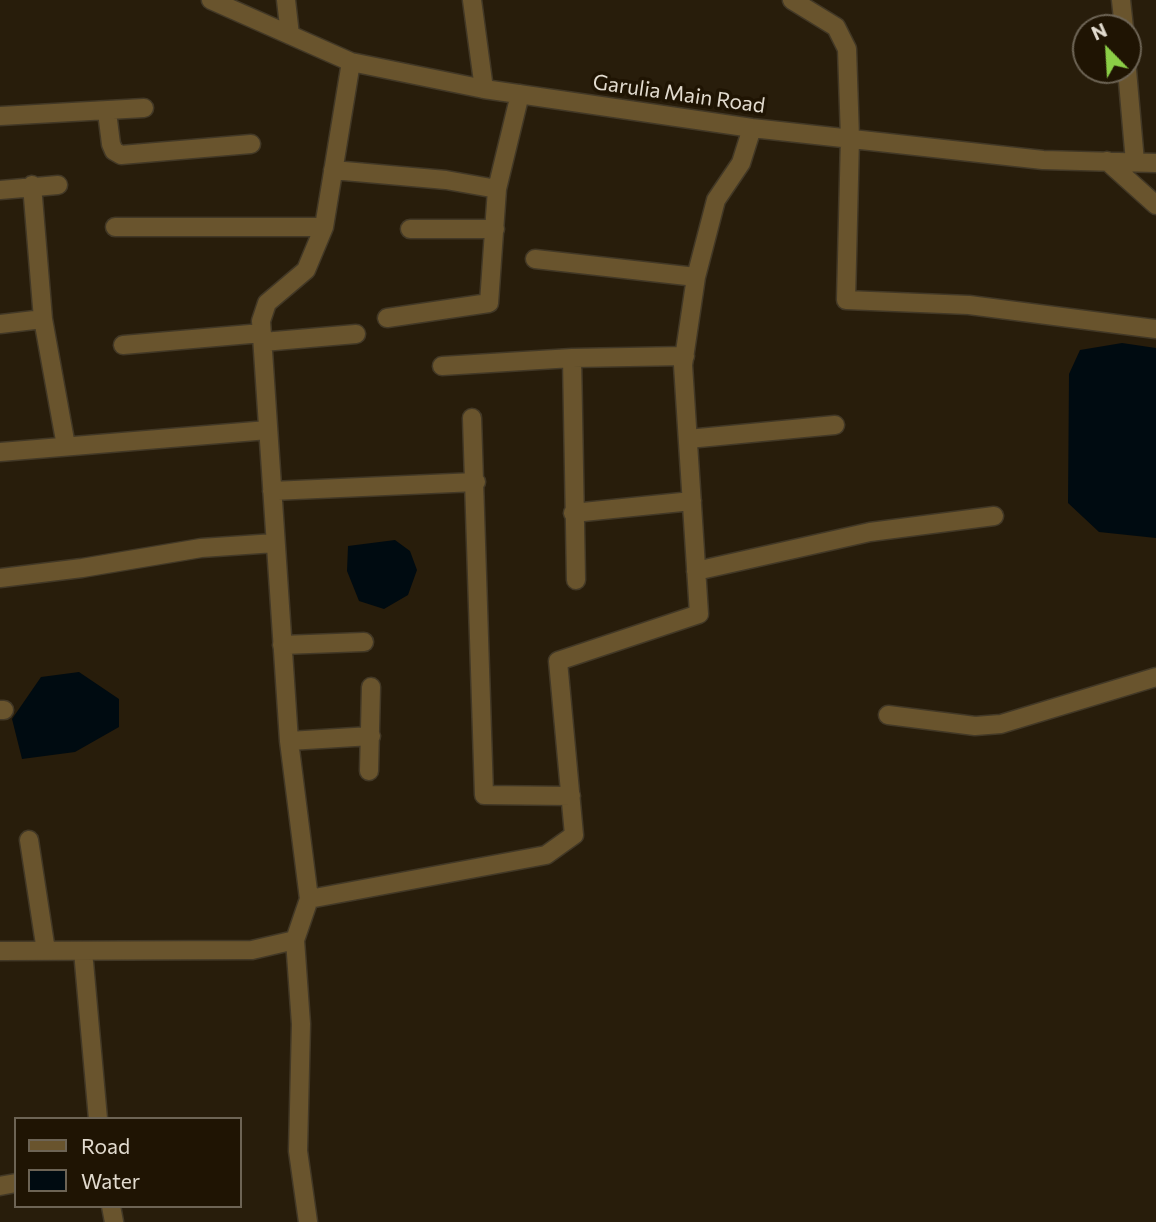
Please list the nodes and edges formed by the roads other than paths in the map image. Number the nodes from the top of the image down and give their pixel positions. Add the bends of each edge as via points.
1 (212, 0) edge
2 (286, 0) edge
3 (472, 0) edge
4 (792, 0) edge
5 (290, 35) junction
6 (351, 62) junction
7 (1128, 84) edge
8 (484, 89) junction
9 (520, 94) junction
10 (144, 108) dead end
11 (107, 112) junction
12 (0, 116) edge
13 (752, 128) junction
14 (850, 138) junction
15 (251, 144) dead end
16 (1107, 161) junction
17 (1135, 162) junction
18 (1156, 163) edge
19 (333, 170) junction
20 (32, 185) junction
21 (58, 185) dead end
22 (498, 189) junction
23 (0, 190) edge
24 (1156, 205) edge
25 (115, 227) dead end
26 (324, 227) junction
27 (410, 229) dead end
28 (495, 229) junction
29 (535, 259) dead end
30 (696, 277) junction
31 (387, 318) dead end
32 (43, 319) junction
33 (0, 324) edge
34 (1156, 329) edge
35 (356, 334) dead end
36 (262, 337) junction
37 (123, 345) dead end
38 (684, 356) junction
39 (572, 358) junction
40 (442, 366) dead end
41 (472, 418) dead end
42 (835, 425) dead end
43 (268, 430) junction
44 (688, 439) junction
45 (66, 446) junction
46 (0, 452) edge
47 (476, 482) junction
48 (272, 491) junction
49 (692, 501) junction
50 (573, 513) junction
51 (994, 516) dead end
52 (275, 543) junction
53 (696, 571) junction
54 (0, 578) edge
55 (576, 580) dead end
56 (364, 642) dead end
57 (282, 645) junction
58 (1156, 677) edge
59 (371, 687) dead end
60 (888, 715) dead end
61 (371, 736) junction
62 (289, 741) junction
63 (369, 771) dead end
64 (571, 796) junction
65 (29, 840) dead end
66 (309, 899) junction
67 (295, 940) junction
68 (0, 951) edge
69 (46, 951) junction
70 (83, 951) junction
71 (98, 1117) edge
72 (308, 1222) edge

1 - 5 street, Garulia Main Road
2 - 5 street
3 - 8 street
4 - 14 street via 836,27 847,49
5 - 6 street, Garulia Main Road
6 - 8 street, Garulia Main Road
6 - 19 street
7 - 17 street
8 - 9 street, Garulia Main Road
9 - 13 street, Garulia Main Road
9 - 22 street
10 - 11 street
11 - 12 street
11 - 15 street via 111,144 121,155
13 - 14 street, Garulia Main Road
13 - 30 street via 741,163 716,200
14 - 16 street, Garulia Main Road via 1043,160
14 - 34 street via 846,300 969,305
16 - 17 street, Garulia Main Road
16 - 24 street
17 - 18 street, Garulia Main Road
19 - 22 street
19 - 26 street
20 - 21 street
20 - 23 street
20 - 32 street
22 - 28 street
25 - 26 street
26 - 36 street via 306,270 263,310
27 - 28 street
28 - 31 street via 489,303
29 - 30 street
30 - 38 street
32 - 33 street
32 - 45 street
35 - 36 street
36 - 37 street
36 - 43 street
38 - 39 street
38 - 44 street
39 - 40 street
39 - 50 street
41 - 47 street
42 - 44 street
43 - 45 street
43 - 48 street
44 - 49 street
45 - 46 street
47 - 48 street
47 - 64 street via 484,795
48 - 52 street
49 - 50 street
49 - 53 street
50 - 55 street
51 - 53 street via 870,532
52 - 54 street via 201,548
52 - 57 street
53 - 64 street via 699,614 558,662
56 - 57 street
57 - 62 street
58 - 60 street via 1001,724 975,726
59 - 61 street
61 - 62 street
61 - 63 street
62 - 66 street
64 - 66 street via 574,835 546,855
65 - 69 street
66 - 67 street
67 - 70 street via 252,950
67 - 72 street via 301,1024 298,1150
68 - 69 street
69 - 70 street
70 - 71 street

